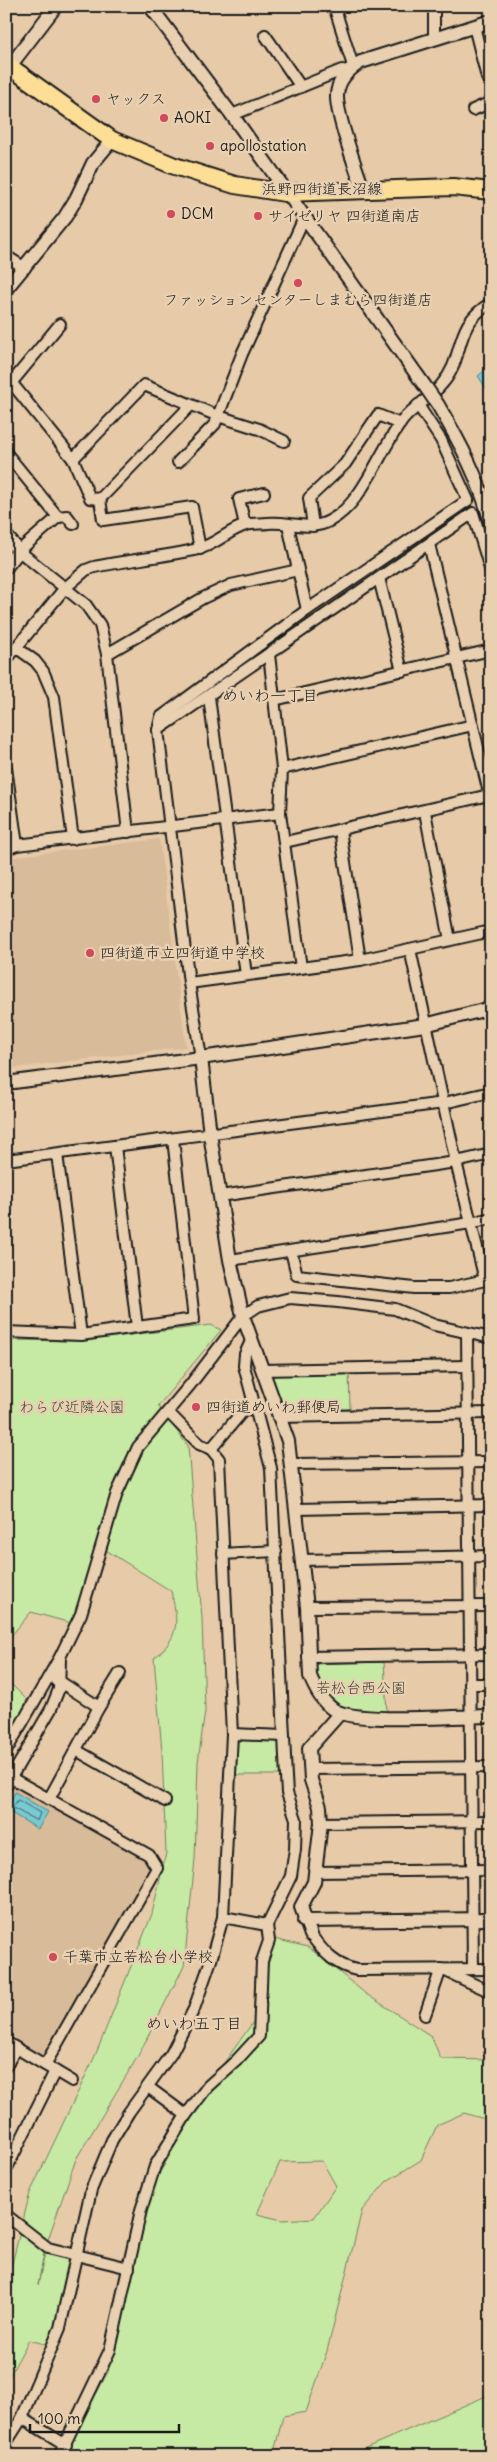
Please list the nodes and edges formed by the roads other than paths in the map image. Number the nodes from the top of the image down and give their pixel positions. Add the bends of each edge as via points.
1 (56, 6) edge
2 (150, 6) edge
3 (334, 6) edge
4 (434, 6) edge
5 (491, 21) edge
6 (474, 26) junction
7 (265, 36) dead end
8 (434, 38) junction
9 (8, 65) edge
10 (350, 69) junction
11 (491, 77) edge
12 (301, 87) junction
13 (491, 102) edge
14 (473, 110) dead end
15 (232, 115) junction
16 (112, 140) junction
17 (363, 189) junction
18 (491, 191) edge
19 (285, 192) junction
20 (304, 218) junction
21 (6, 256) edge
22 (25, 268) junction
23 (6, 289) edge
24 (491, 302) edge
25 (60, 324) dead end
26 (9, 379) edge
27 (418, 405) junction
28 (190, 406) junction
29 (218, 416) junction
30 (400, 424) junction
31 (284, 441) dead end
32 (6, 453) edge
33 (73, 459) junction
34 (178, 462) dead end
35 (264, 493) dead end
36 (100, 499) junction
37 (58, 517) junction
38 (73, 524) dead end
39 (491, 524) edge
40 (245, 525) junction
41 (288, 525) junction
42 (313, 526) junction
43 (6, 536) edge
44 (429, 544) junction
45 (200, 549) junction
46 (19, 551) junction
47 (6, 567) edge
48 (298, 570) junction
49 (491, 572) edge
50 (379, 578) junction
51 (64, 589) junction
52 (307, 610) junction
53 (17, 648) junction
54 (491, 650) edge
55 (107, 654) junction
56 (269, 654) junction
57 (457, 659) junction
58 (6, 660) edge
59 (402, 672) junction
60 (209, 697) junction
61 (274, 700) junction
62 (473, 724) junction
63 (158, 730) junction
64 (6, 768) edge
65 (282, 769) junction
66 (490, 798) edge
67 (425, 812) junction
68 (280, 813) junction
69 (225, 820) junction
70 (170, 828) junction
71 (340, 830) junction
72 (128, 832) junction
73 (73, 839) junction
74 (285, 842) junction
75 (17, 845) junction
76 (6, 849) edge
77 (491, 931) edge
78 (450, 940) junction
79 (410, 949) junction
80 (360, 960) junction
81 (301, 968) junction
82 (246, 975) junction
83 (189, 983) junction
84 (491, 1008) edge
85 (425, 1024) junction
86 (201, 1058) junction
87 (6, 1083) edge
88 (491, 1092) edge
89 (444, 1103) junction
90 (210, 1134) junction
91 (173, 1139) junction
92 (115, 1146) junction
93 (57, 1154) junction
94 (491, 1154) edge
95 (6, 1160) edge
96 (456, 1162) junction
97 (220, 1196) junction
98 (491, 1218) edge
99 (471, 1223) junction
100 (291, 1251) junction
101 (230, 1260) junction
102 (488, 1280) edge
103 (243, 1316) junction
104 (137, 1327) junction
105 (6, 1332) edge
106 (467, 1334) junction
107 (81, 1335) junction
108 (491, 1338) edge
109 (252, 1341) junction
110 (467, 1366) junction
111 (262, 1370) junction
112 (254, 1407) junction
113 (168, 1412) junction
114 (491, 1413) edge
115 (468, 1414) junction
116 (278, 1417) junction
117 (211, 1449) junction
118 (468, 1462) junction
119 (491, 1462) edge
120 (292, 1464) junction
121 (469, 1506) junction
122 (491, 1506) edge
123 (297, 1509) junction
124 (276, 1552) junction
125 (223, 1554) junction
126 (491, 1556) edge
127 (469, 1557) junction
128 (302, 1560) junction
129 (470, 1606) junction
130 (491, 1606) edge
131 (307, 1607) junction
132 (491, 1654) edge
133 (470, 1655) junction
134 (60, 1657) junction
135 (308, 1657) junction
136 (120, 1673) dead end
137 (47, 1681) junction
138 (59, 1681) junction
139 (470, 1684) junction
140 (491, 1684) edge
141 (99, 1706) junction
142 (340, 1713) junction
143 (471, 1716) junction
144 (491, 1716) edge
145 (232, 1734) junction
146 (284, 1736) junction
147 (76, 1750) junction
148 (6, 1751) edge
149 (471, 1767) junction
150 (491, 1767) edge
151 (311, 1769) junction
152 (8, 1780) edge
153 (49, 1799) junction
154 (166, 1801) dead end
155 (472, 1821) junction
156 (491, 1821) edge
157 (321, 1823) junction
158 (472, 1870) junction
159 (491, 1870) edge
160 (316, 1872) junction
161 (223, 1918) junction
162 (473, 1919) junction
163 (491, 1919) edge
164 (304, 1921) junction
165 (267, 1925) junction
166 (311, 1935) joint
167 (442, 1969) junction
168 (473, 1969) junction
169 (491, 1969) edge
170 (491, 1992) edge
171 (425, 2015) dead end
172 (11, 2045) edge
173 (45, 2065) junction
174 (6, 2066) edge
175 (55, 2071) junction
176 (72, 2081) dead end
177 (148, 2087) junction
178 (186, 2115) junction
179 (6, 2170) edge
180 (10, 2217) edge
181 (78, 2256) junction
182 (129, 2268) junction
183 (22, 2418) junction
184 (6, 2443) edge
185 (66, 2445) junction
186 (59, 2456) edge

1 - 9 street
2 - 15 street
3 - 10 street
4 - 8 street
5 - 6 street
6 - 8 street
6 - 11 street via 488,78
7 - 12 street
8 - 10 street
9 - 16 main road, 浜野四街道長沼線
10 - 12 street
10 - 17 street via 339,86 338,107
12 - 15 street
13 - 14 street
15 - 19 street
16 - 19 main road, 浜野四街道長沼線 via 172,165 235,185
16 - 22 street via 93,163 65,217
17 - 18 main road, 浜野四街道長沼線 via 452,187
17 - 19 main road, 浜野四街道長沼線
19 - 20 street
20 - 29 street via 242,354
20 - 39 street, bridge via 438,405 467,454
21 - 22 street
22 - 23 street
24 - 27 street via 469,320 450,375
25 - 26 street
26 - 33 street
27 - 30 street
27 - 52 street via 441,440 468,500
28 - 29 street
28 - 33 street via 144,385
28 - 36 street
29 - 31 street
29 - 34 street via 215,424
30 - 42 street via 357,494 342,512 331,521
30 - 42 street via 378,415 345,464 309,498
32 - 37 street
33 - 36 street via 90,498
35 - 40 street via 239,499
36 - 45 street via 103,520 192,506
37 - 38 street via 67,516
37 - 46 street
40 - 41 street
40 - 45 street
41 - 42 street
41 - 48 street
43 - 46 street
44 - 49 street via 473,513
44 - 50 street
44 - 57 street
45 - 51 street via 94,566
46 - 47 street
46 - 51 street
48 - 52 street
48 - 55 street via 231,585
50 - 56 street
50 - 59 street
51 - 53 street
51 - 55 street via 86,606 100,625
52 - 63 street via 161,717
53 - 58 street
53 - 73 street via 43,671 54,697
54 - 57 street
55 - 72 street
56 - 60 street
56 - 61 street
57 - 59 street
57 - 62 street
59 - 61 street
60 - 63 street
60 - 69 street
61 - 65 street
62 - 65 street
62 - 66 street
63 - 70 street
64 - 75 street
65 - 68 street
66 - 67 street
67 - 71 street
67 - 78 street
68 - 69 street
68 - 74 street
69 - 70 street
69 - 82 street
70 - 72 street
70 - 83 street
71 - 74 street
71 - 80 street
72 - 73 street
73 - 75 street
74 - 81 street
75 - 76 street
77 - 78 street
78 - 79 street
79 - 80 street
79 - 85 street
80 - 81 street
81 - 82 street
82 - 83 street
83 - 86 street
84 - 85 street
85 - 86 street
85 - 89 street
86 - 87 street
86 - 90 street
88 - 89 street
89 - 90 street
89 - 96 street
90 - 91 street
90 - 97 street
91 - 92 street
91 - 104 street via 194,1319
92 - 93 street
92 - 104 street
93 - 95 street
93 - 107 street
94 - 96 street
96 - 97 street
96 - 99 street
97 - 101 street
98 - 99 street
99 - 100 street
99 - 102 street
100 - 101 street
100 - 102 street via 297,1274 414,1288 449,1288
101 - 103 street
103 - 106 street via 258,1306 290,1298 395,1309
103 - 109 street
103 - 113 street
104 - 107 street
105 - 107 street
106 - 108 street
106 - 110 street
109 - 111 street
109 - 112 street via 245,1354 244,1366
110 - 111 street
110 - 115 street
111 - 116 street
112 - 117 street via 242,1412
112 - 124 street via 271,1468
113 - 117 street via 198,1444
113 - 134 street via 138,1447 117,1493 81,1614
114 - 115 street
115 - 116 street
115 - 118 street
116 - 120 street via 288,1441
117 - 125 street via 219,1459
118 - 119 street
118 - 120 street
118 - 121 street
120 - 123 street
121 - 122 street
121 - 123 street
121 - 127 street
123 - 128 street
124 - 125 street
124 - 146 street
125 - 145 street
126 - 127 street
127 - 128 street
127 - 129 street
128 - 131 street
129 - 130 street
129 - 131 street
129 - 133 street
131 - 135 street
132 - 133 street
133 - 135 street
133 - 139 street
134 - 137 street
134 - 138 street
135 - 142 street via 313,1686 327,1704
136 - 141 street
137 - 138 street
137 - 148 street
138 - 141 street
138 - 152 street via 51,1709
139 - 140 street
139 - 143 street
141 - 147 street
142 - 143 street via 362,1718
142 - 151 street via 310,1748
143 - 144 street
143 - 149 street
145 - 146 street
145 - 161 street
146 - 165 street via 287,1793 296,1819 294,1849 291,1876
147 - 153 street
147 - 154 street
149 - 150 street
149 - 151 street
149 - 155 street
151 - 157 street
152 - 153 street
153 - 173 street via 149,1855 157,1868
155 - 156 street
155 - 157 street
155 - 158 street
157 - 160 street
158 - 159 street
158 - 160 street
158 - 162 street
160 - 164 street via 301,1907
161 - 165 street
161 - 177 street via 194,2009 171,2054
162 - 163 street
162 - 164 street
162 - 168 street
164 - 166 street
165 - 178 street via 269,1941 262,1961 259,2036 208,2086
166 - 167 street via 324,1953 344,1967 357,1970
167 - 168 street
167 - 170 street
167 - 171 street
168 - 169 street
172 - 173 street
172 - 174 street
173 - 175 street
175 - 176 street
175 - 179 street
177 - 178 street
177 - 181 street via 112,2140 92,2190
178 - 182 street via 155,2166 140,2210
180 - 181 street via 48,2248
181 - 182 street
181 - 183 street via 60,2328
182 - 185 street via 110,2350
183 - 184 street
183 - 185 street
185 - 186 street

